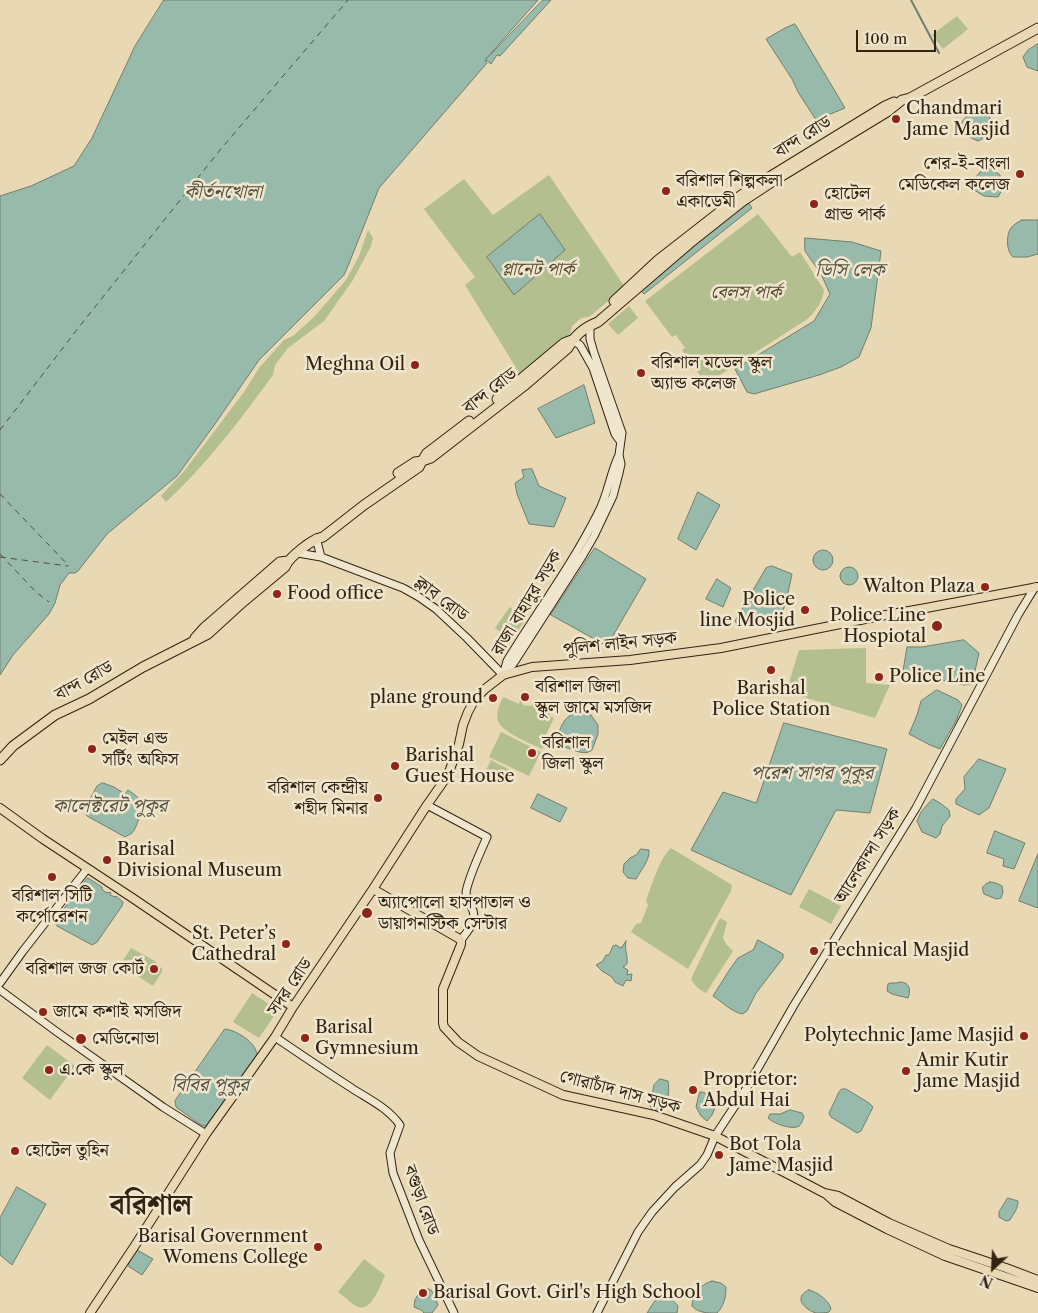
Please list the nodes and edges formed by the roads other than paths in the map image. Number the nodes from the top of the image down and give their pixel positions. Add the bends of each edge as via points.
1 (1038, 22) edge
2 (1038, 28) edge
3 (902, 100) junction
4 (590, 326) junction
5 (572, 340) junction
6 (620, 441) junction
7 (316, 538) junction
8 (298, 552) junction
9 (321, 556) junction
10 (1037, 587) edge
11 (503, 675) junction
12 (0, 760) edge
13 (427, 805) junction
14 (0, 808) edge
15 (87, 869) junction
16 (373, 889) junction
17 (461, 940) junction
18 (0, 982) edge
19 (0, 990) edge
20 (293, 1007) junction
21 (275, 1037) junction
22 (206, 1134) junction
23 (715, 1136) junction
24 (888, 1226) junction
25 (1038, 1280) edge
26 (1038, 1288) edge
27 (90, 1313) edge
28 (454, 1313) edge
29 (596, 1313) edge

1 - 3 highway, বান্দ রোড
2 - 3 highway, বান্দ রোড
3 - 4 highway, বান্দ রোড via 744,201
4 - 5 highway, বান্দ রোড
4 - 6 main road, রাজা বাহাদুর সড়ক via 594,354 622,433
5 - 6 main road, রাজা বাহাদুর সড়ক via 580,346 593,368
5 - 7 highway, বান্দ রোড via 568,348 524,386 431,458 422,461 323,537
6 - 11 main road, রাজা বাহাদুর সড়ক via 621,464 604,518 576,567
7 - 8 highway, বান্দ রোড
7 - 9 main road
8 - 9 main road, ক্লাব রোড
8 - 12 highway, বান্দ রোড via 208,634 55,715 13,746
9 - 11 main road, ক্লাব রোড via 419,597 436,609
10 - 11 main road, পুলিশ লাইন সড়ক via 721,648 630,660 532,667
10 - 23 main road, আলেকান্দা সড়ক via 1018,615 916,808
11 - 13 main road, সদর রোড via 475,699 463,725 460,744 448,775
13 - 16 main road, সদর রোড
13 - 17 main road via 487,837 466,893 474,916 473,923
14 - 15 main road
15 - 18 main road
15 - 20 main road
16 - 17 main road
16 - 20 main road, সদর রোড
17 - 23 main road, গোরাচাঁদ দাস সড়ক via 442,994 444,1027 458,1042 478,1056 563,1094 654,1115
19 - 22 main road via 163,1107
20 - 21 main road, সদর রোড
21 - 22 main road, সদর রোড
21 - 28 main road, বগুড়া রোড via 385,1109 400,1125 390,1153 393,1173 419,1240
22 - 27 main road, সদর রোড
23 - 24 main road, গোরাচাঁদ দাস সড়ক via 824,1193 838,1196
23 - 29 main road, আলেকান্দা সড়ক via 700,1165 645,1221
24 - 25 main road
24 - 26 main road via 945,1256

